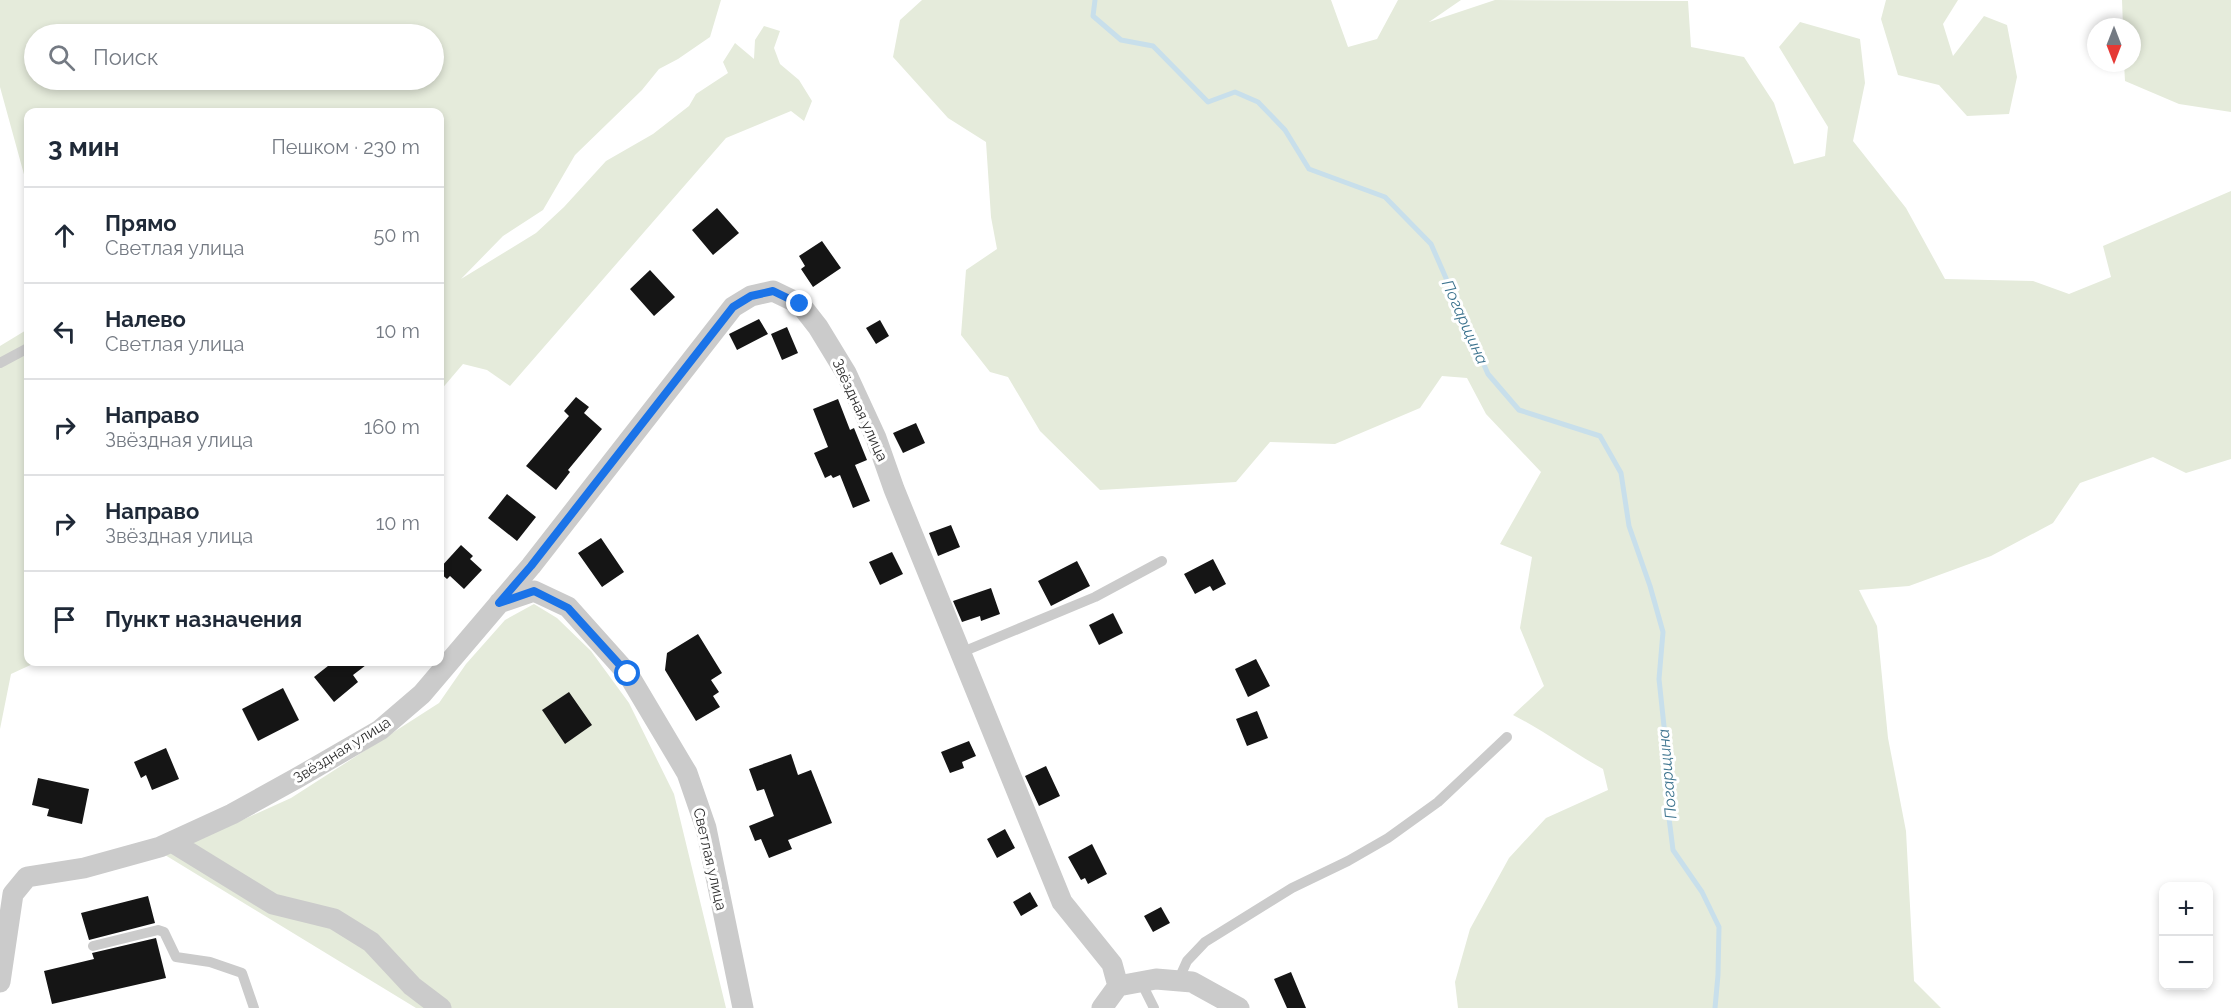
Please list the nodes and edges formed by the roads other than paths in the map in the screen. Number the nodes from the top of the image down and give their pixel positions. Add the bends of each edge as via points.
1 (24, 350) edge
2 (0, 363) edge
3 (1162, 561) dead end
4 (499, 603) junction
5 (960, 653) junction
6 (1507, 737) dead end
7 (172, 842) junction
8 (93, 946) dead end
9 (1178, 981) junction
10 (0, 982) edge
11 (1141, 982) junction
12 (1118, 986) junction
13 (254, 1008) edge
14 (441, 1008) edge
15 (743, 1008) edge
16 (1102, 1008) edge
17 (1154, 1008) edge
18 (1239, 1008) edge

1 - 2 lane
3 - 5 lane via 1095,597
4 - 5 street, Звёздная улица via 733,307 751,296 773,291 800,304 846,372
4 - 7 street, Звёздная улица via 422,694 380,730 232,814
4 - 15 street, Светлая улица via 534,591 568,608 628,674 687,774 695,795 706,828
5 - 12 street, Звёздная улица via 1062,902 1112,964
6 - 9 lane via 1438,802 1388,838 1292,888 1205,942 1187,961
7 - 10 street, Звёздная улица via 84,868 27,877 13,894
7 - 14 street via 273,904 334,919 371,942 411,986
8 - 13 lane via 158,930 164,932 176,957 210,962 242,973
9 - 11 street
9 - 18 street via 1192,982
11 - 12 street
11 - 17 lane
12 - 16 street

